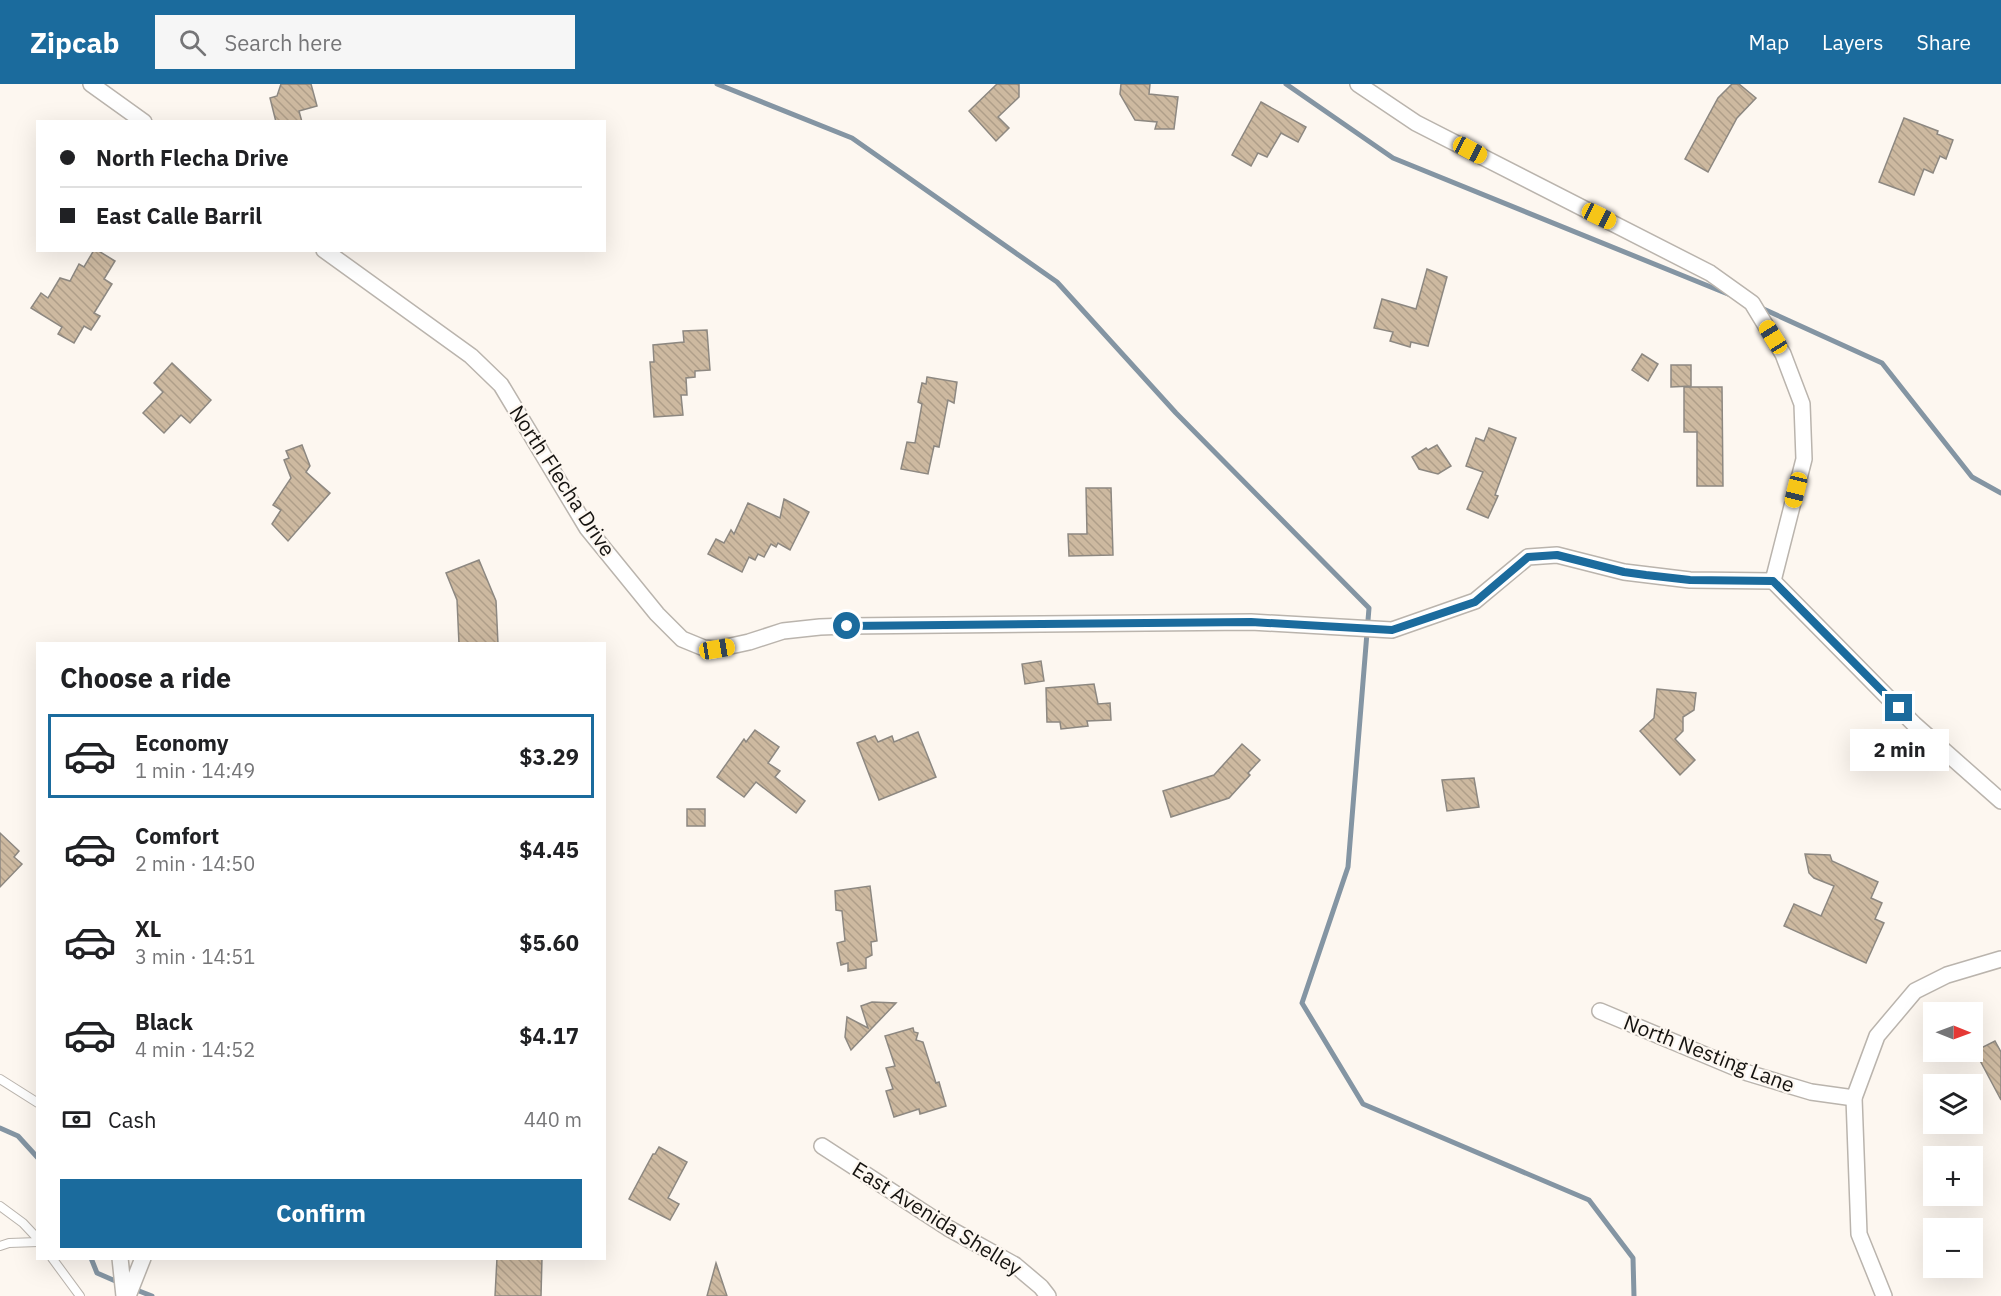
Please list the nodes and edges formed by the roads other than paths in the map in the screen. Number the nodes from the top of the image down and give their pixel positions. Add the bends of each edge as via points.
1 (92, 84) edge
2 (1358, 84) edge
3 (141, 120) edge
4 (327, 252) edge
5 (1773, 581) junction
6 (2001, 801) edge
7 (2001, 958) edge
8 (1600, 1011) dead end
9 (0, 1079) edge
10 (1854, 1098) junction
11 (36, 1102) edge
12 (822, 1146) dead end
13 (0, 1206) edge
14 (36, 1238) edge
15 (36, 1240) edge
16 (0, 1246) edge
17 (53, 1260) edge
18 (120, 1260) edge
19 (142, 1260) edge
20 (80, 1296) edge
21 (126, 1296) edge
22 (1048, 1296) edge
23 (1884, 1296) edge

1 - 3 street
2 - 5 street via 1416,123 1710,273 1752,303 1783,354 1802,404 1804,459
4 - 5 street, North Flecha Drive via 471,356 501,385 587,528 681,639 704,648 733,646 792,630 847,626 1251,622 1392,630 1475,602 1528,557 1557,555 1624,572 1690,580
5 - 6 street via 1914,724
7 - 10 street via 1947,975 1916,991 1877,1036
8 - 10 street, North Nesting Lane via 1748,1073 1811,1092
9 - 11 lane
10 - 23 street via 1859,1234
12 - 22 street, East Avenida Shelley via 948,1228 1015,1265
13 - 14 lane
15 - 16 lane
17 - 20 lane
18 - 21 street
19 - 21 street

